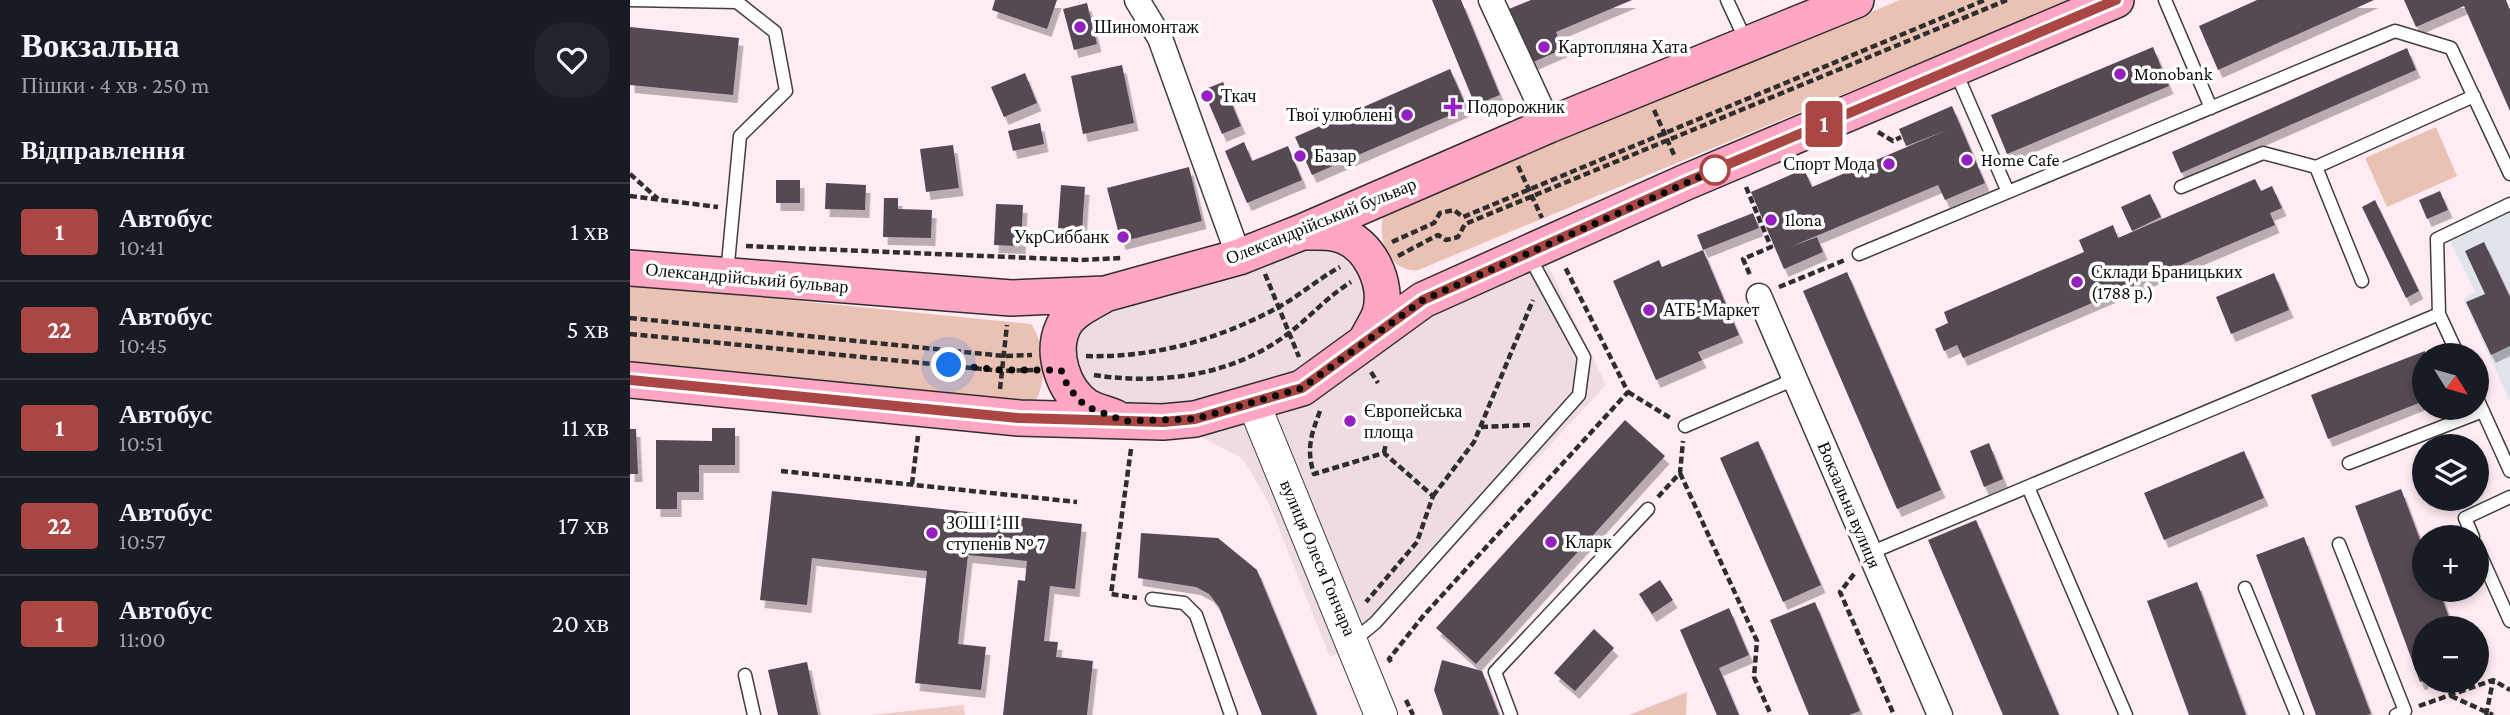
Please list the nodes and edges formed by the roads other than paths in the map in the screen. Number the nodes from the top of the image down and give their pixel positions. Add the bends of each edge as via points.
1 (630, 0) edge
2 (1137, 0) edge
3 (1492, 0) edge
4 (1727, 0) edge
5 (1856, 0) edge
6 (2116, 0) edge
7 (2165, 0) edge
8 (1747, 43) junction
9 (1955, 69) junction
10 (2473, 96) junction
11 (2211, 108) junction
12 (1549, 125) junction
13 (2316, 167) junction
14 (2510, 174) edge
15 (2181, 187) dead end
16 (2008, 192) junction
17 (2510, 204) edge
18 (1302, 232) junction
19 (1247, 253) junction
20 (1859, 254) road end
21 (728, 261) junction
22 (1534, 264) junction
23 (630, 268) edge
24 (2362, 281) dead end
25 (1105, 294) junction
26 (1759, 296) road end
27 (2439, 313) junction
28 (2453, 343) edge
29 (1371, 362) junction
30 (1795, 379) junction
31 (630, 380) edge
32 (1253, 402) junction
33 (2460, 420) edge
34 (2487, 420) edge
35 (1685, 426) road end
36 (1127, 434) junction
37 (2349, 463) dead end
38 (2510, 471) edge
39 (2028, 487) junction
40 (2510, 498) edge
41 (1648, 509) road end
42 (2468, 525) edge
43 (2339, 544) dead end
44 (1870, 553) junction
45 (2489, 574) edge
46 (2245, 588) dead end
47 (1152, 599) road end
48 (2510, 621) edge
49 (1353, 641) junction
50 (745, 675) dead end
51 (2401, 713) edge
52 (754, 715) edge
53 (1231, 715) edge
54 (1381, 715) edge
55 (1511, 715) edge
56 (1940, 715) edge
57 (2126, 715) edge
58 (2297, 715) edge

1 - 21 lane via 737,2 775,32 786,91 740,136
2 - 19 street via 1160,38
3 - 12 street
4 - 8 lane
5 - 8 main road, Олександрійський бульвар
6 - 9 main road
7 - 11 lane
8 - 12 main road, Олександрійський бульвар
9 - 16 lane
9 - 22 main road
10 - 11 lane via 2451,48 2395,31
10 - 13 lane
10 - 14 lane
11 - 16 lane
12 - 18 main road, Олександрійський бульвар
13 - 15 lane via 2263,152
13 - 24 lane
16 - 20 lane
17 - 27 lane via 2437,239
18 - 19 main road, Олександрійський бульвар
18 - 29 main road via 1336,233 1354,240 1370,261 1382,292
19 - 25 main road, Олександрійський бульвар
21 - 23 main road, Олександрійський бульвар
21 - 25 main road, Олександрійський бульвар via 1011,298
22 - 29 main road via 1423,300
22 - 49 lane via 1584,357 1579,395 1375,623
25 - 36 main road via 1077,310 1063,327 1060,362 1068,387 1085,406
26 - 30 street, Вокзальна вулиця
27 - 28 lane
27 - 39 lane
29 - 32 main road via 1320,398
30 - 35 lane
30 - 44 street, Вокзальна вулиця
31 - 36 main road via 1019,418
32 - 36 main road
32 - 49 street, вулиця Олеся Гончара
33 - 37 lane
34 - 38 lane
39 - 44 lane
39 - 57 lane
40 - 42 lane via 2465,518
41 - 55 lane via 1495,673
43 - 51 lane
44 - 56 street, Вокзальна вулиця
45 - 48 lane
46 - 58 lane
47 - 53 lane via 1184,603 1196,615
49 - 54 street, вулиця Олеся Гончара
50 - 52 lane

